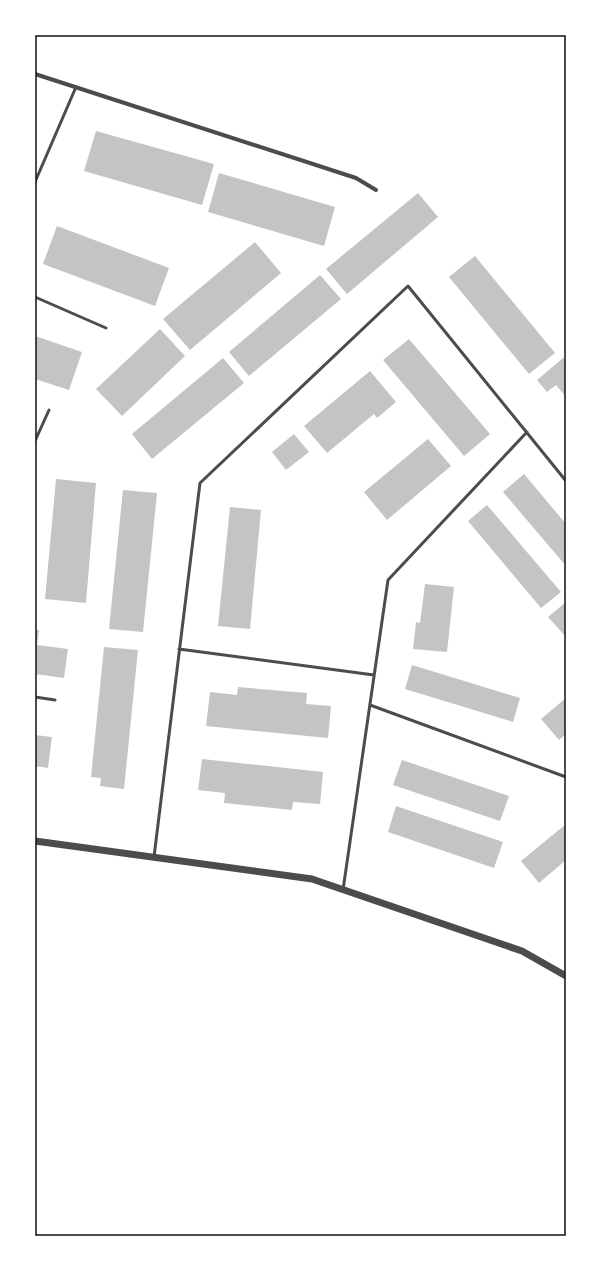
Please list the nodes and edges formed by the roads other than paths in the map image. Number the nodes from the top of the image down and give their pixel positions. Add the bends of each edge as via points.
1 (35, 74) edge
2 (76, 87) junction
3 (35, 171) edge
4 (39, 172) junction
5 (35, 182) edge
6 (376, 190) dead end
7 (35, 297) edge
8 (106, 328) dead end
9 (49, 410) dead end
10 (527, 432) junction
11 (35, 441) edge
12 (566, 481) edge
13 (180, 649) junction
14 (374, 675) junction
15 (35, 697) edge
16 (55, 700) dead end
17 (370, 705) junction
18 (566, 777) edge
19 (35, 841) edge
20 (154, 857) junction
21 (343, 890) junction
22 (566, 976) edge

1 - 2 street
2 - 4 lane
2 - 6 street via 356,178
3 - 4 lane
4 - 5 lane
7 - 8 lane
9 - 11 lane
10 - 12 lane
10 - 13 lane via 408,286 200,483
10 - 14 lane via 388,580
13 - 14 lane
13 - 20 lane
14 - 17 lane
15 - 16 lane
17 - 18 lane
17 - 21 lane
19 - 20 street
20 - 21 street via 312,879
21 - 22 street via 522,950

